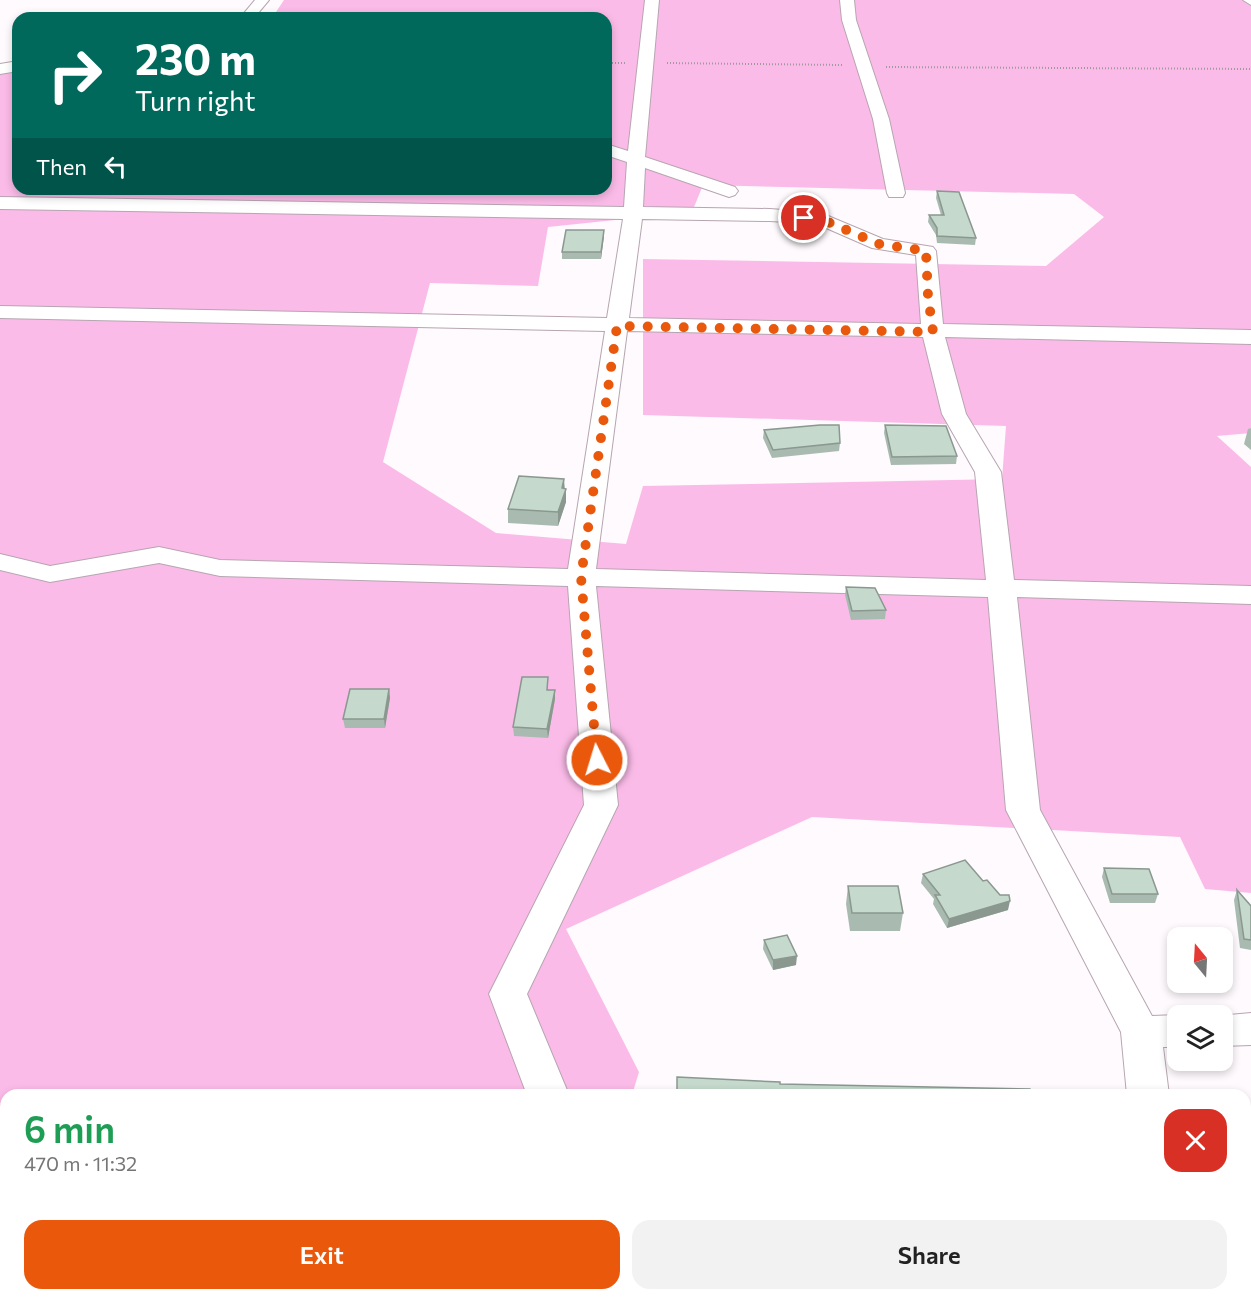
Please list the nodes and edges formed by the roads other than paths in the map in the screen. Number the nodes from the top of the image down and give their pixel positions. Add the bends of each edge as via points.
1 (262, 0) edge
2 (652, 0) edge
3 (847, 0) edge
4 (252, 12) edge
5 (612, 151) edge
6 (636, 159) junction
7 (729, 191) dead end
8 (896, 193) dead end
9 (0, 203) edge
10 (633, 213) junction
11 (0, 312) edge
12 (617, 326) junction
13 (933, 332) junction
14 (1251, 337) edge
15 (0, 562) edge
16 (581, 577) junction
17 (1002, 588) junction
18 (1251, 595) edge
19 (1251, 1029) edge
20 (1233, 1030) edge
21 (1159, 1032) edge
22 (546, 1089) edge
23 (1149, 1089) edge

1 - 4 street
2 - 6 street
3 - 8 street via 849,20 881,119
5 - 6 street
6 - 7 street
6 - 10 street
9 - 10 street
10 - 12 street
10 - 13 street via 821,219 879,244 924,248
11 - 12 street
12 - 13 street
12 - 16 street
13 - 14 street
13 - 17 street via 954,414 988,471
15 - 16 street via 50,574 159,555 220,568
16 - 17 street
16 - 22 street via 601,805 508,994
17 - 18 street
17 - 21 street via 1023,810
19 - 20 street
21 - 23 street

